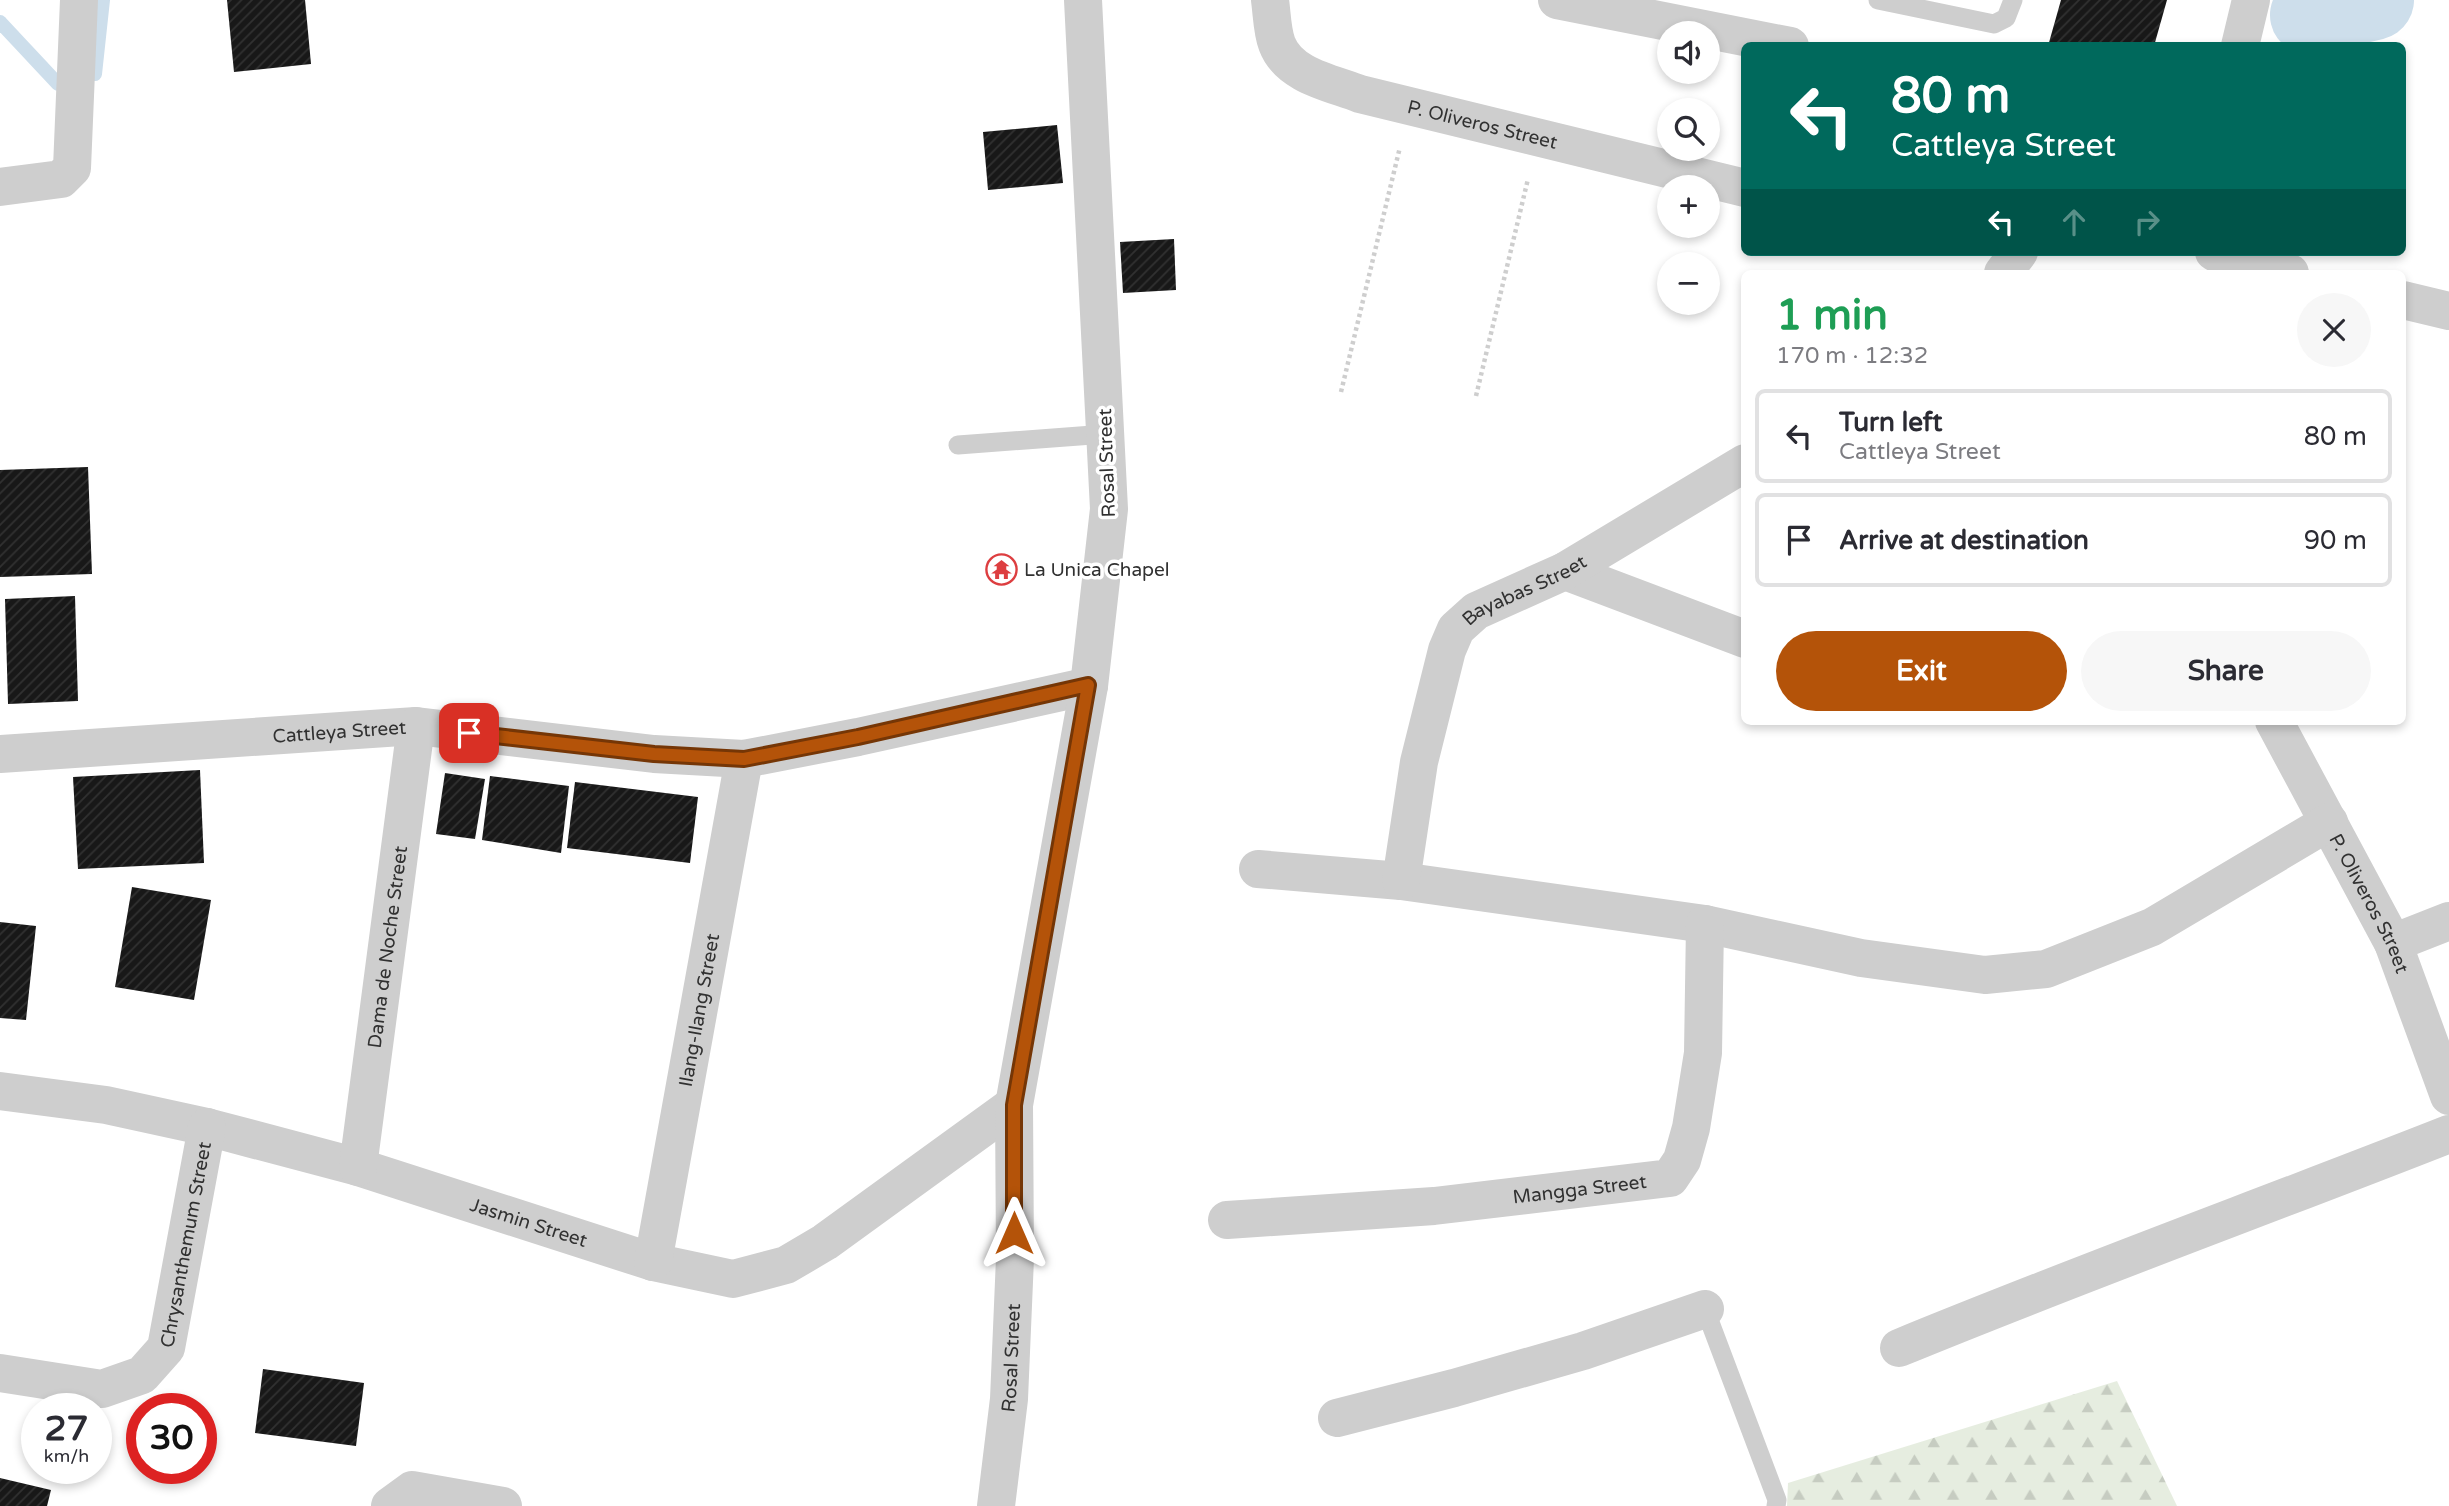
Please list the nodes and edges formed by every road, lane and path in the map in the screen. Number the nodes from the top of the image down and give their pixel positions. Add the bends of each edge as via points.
1 (79, 0) edge
2 (1083, 0) edge
3 (1270, 0) edge
4 (1557, 0) edge
5 (1878, 0) edge
6 (2013, 0) edge
7 (2251, 0) edge
8 (1770, 42) edge
9 (2241, 42) edge
10 (1410, 106) junction
11 (1538, 138) junction
12 (0, 187) edge
13 (1741, 187) edge
14 (2016, 256) edge
15 (2220, 256) edge
16 (2005, 270) edge
17 (2277, 270) edge
18 (2406, 301) edge
19 (2449, 311) edge
20 (1341, 392) dead end
21 (1476, 396) dead end
22 (1106, 434) junction
23 (958, 445) dead end
24 (1741, 465) edge
25 (1565, 570) junction
26 (1741, 637) edge
27 (1088, 685) junction
28 (2276, 725) edge
29 (416, 726) junction
30 (0, 754) edge
31 (744, 759) junction
32 (2329, 822) junction
33 (1258, 869) dead end
34 (1401, 881) junction
35 (2449, 921) edge
36 (1705, 924) junction
37 (2393, 943) junction
38 (0, 1091) edge
39 (2449, 1096) edge
40 (1014, 1105) junction
41 (207, 1126) junction
42 (2449, 1134) edge
43 (358, 1167) junction
44 (1227, 1220) dead end
45 (653, 1262) junction
46 (1705, 1309) joint
47 (1899, 1348) dead end
48 (0, 1373) edge
49 (1337, 1418) dead end
50 (390, 1506) edge
51 (503, 1506) edge
52 (996, 1506) edge
53 (1776, 1506) edge

1 - 12 street via 72,168 61,179
2 - 22 street, Rosal Street
3 - 10 street, P. Oliveros Street via 1277,43 1286,60 1303,72 1360,94
4 - 8 street
5 - 6 lane via 1994,24 2006,18
7 - 9 street
10 - 11 street, P. Oliveros Street
10 - 20 path
11 - 13 street, P. Oliveros Street
11 - 21 path
14 - 16 street
15 - 17 street
18 - 19 street
22 - 23 lane
22 - 27 street, Rosal Street via 1109,509
24 - 25 street, Bayabas Street
25 - 26 street
25 - 34 street, Bayabas Street via 1476,611 1456,629 1419,762
27 - 31 street, Cattleya Street
27 - 40 street, Rosal Street
28 - 32 street, P. Oliveros Street
29 - 30 street, Cattleya Street
29 - 31 street, Cattleya Street via 654,754
29 - 43 street, Dama de Noche Street
31 - 45 street, Ilang-Ilang Street
32 - 36 street via 2152,926 2046,968 1985,975 1861,958
32 - 37 street, P. Oliveros Street
33 - 34 street
34 - 36 street
35 - 37 street
36 - 44 street, Mangga Street via 1703,1053 1691,1128 1682,1160 1670,1178 1434,1206
37 - 39 street, P. Oliveros Street
38 - 41 street, Jasmin Street via 106,1105
40 - 45 street, Jasmin Street via 825,1242 786,1265 733,1279
40 - 52 street, Rosal Street via 1015,1258 1009,1399
41 - 43 street, Jasmin Street
41 - 48 street, Chrysanthemum Street via 166,1348 142,1375 102,1389
42 - 47 street
43 - 45 street, Jasmin Street
46 - 49 street via 1583,1351
46 - 53 lane
50 - 51 street via 412,1490

